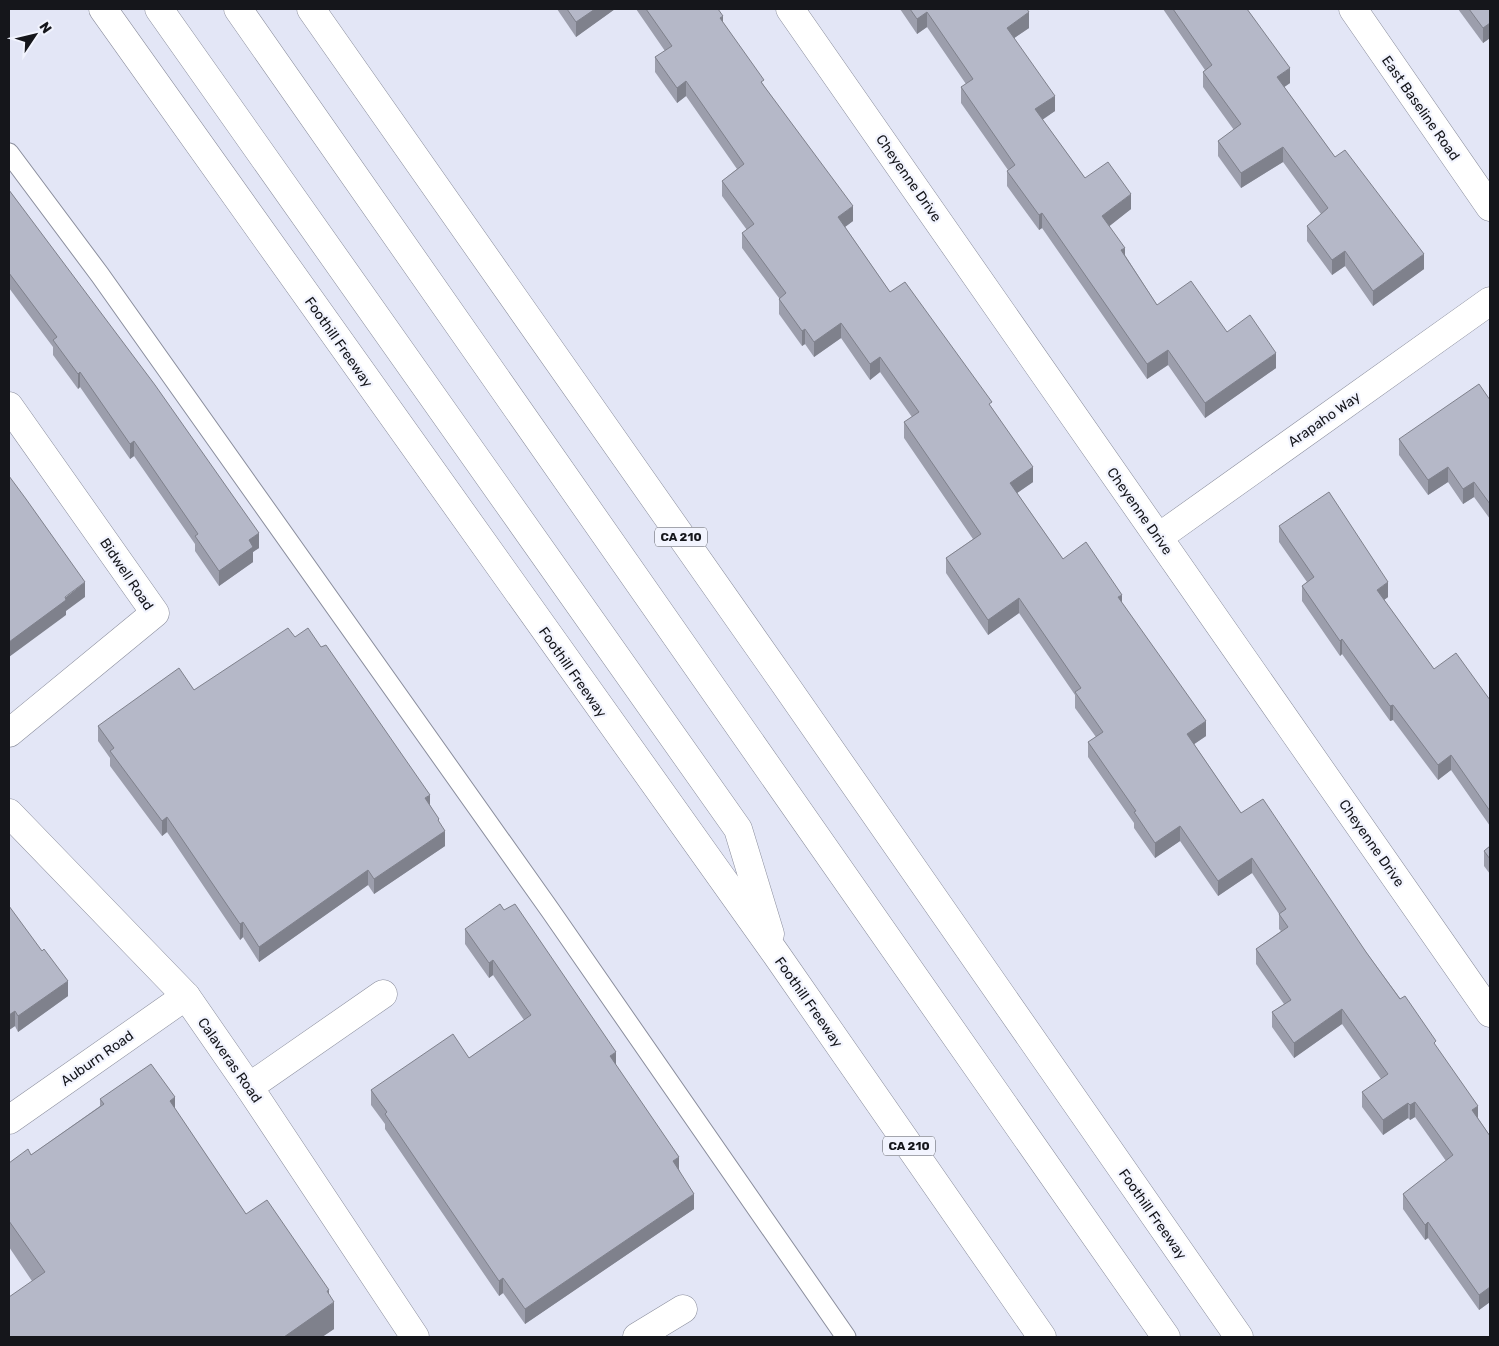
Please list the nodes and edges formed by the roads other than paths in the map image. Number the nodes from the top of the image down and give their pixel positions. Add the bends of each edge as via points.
1 (103, 9) edge
2 (159, 9) edge
3 (238, 9) edge
4 (311, 9) edge
5 (790, 9) edge
6 (1353, 9) edge
7 (9, 153) edge
8 (1490, 207) edge
9 (1490, 301) edge
10 (9, 406) edge
11 (1159, 537) junction
12 (9, 733) edge
13 (9, 813) edge
14 (776, 954) junction
15 (383, 994) dead end
16 (186, 996) junction
17 (1490, 1013) edge
18 (249, 1087) junction
19 (9, 1120) edge
20 (683, 1309) dead end
21 (415, 1337) edge
22 (637, 1337) edge
23 (846, 1337) edge
24 (1042, 1337) edge
25 (1166, 1337) edge
26 (1239, 1337) edge

1 - 14 main road, Foothill Freeway / CA 210
2 - 14 main road via 738,829
3 - 25 main road
4 - 26 main road, Foothill Freeway / CA 210
5 - 11 main road, Cheyenne Drive
6 - 8 main road, East Baseline Road
7 - 23 lane via 100,275 492,828
9 - 11 main road, Arapaho Way
10 - 12 main road, Bidwell Road via 155,612
11 - 17 main road, Cheyenne Drive
13 - 16 main road, Calaveras Road
14 - 24 main road, Foothill Freeway / CA 210
15 - 18 main road
16 - 18 main road, Calaveras Road
16 - 19 main road, Auburn Road
18 - 21 main road, Calaveras Road
20 - 22 main road

